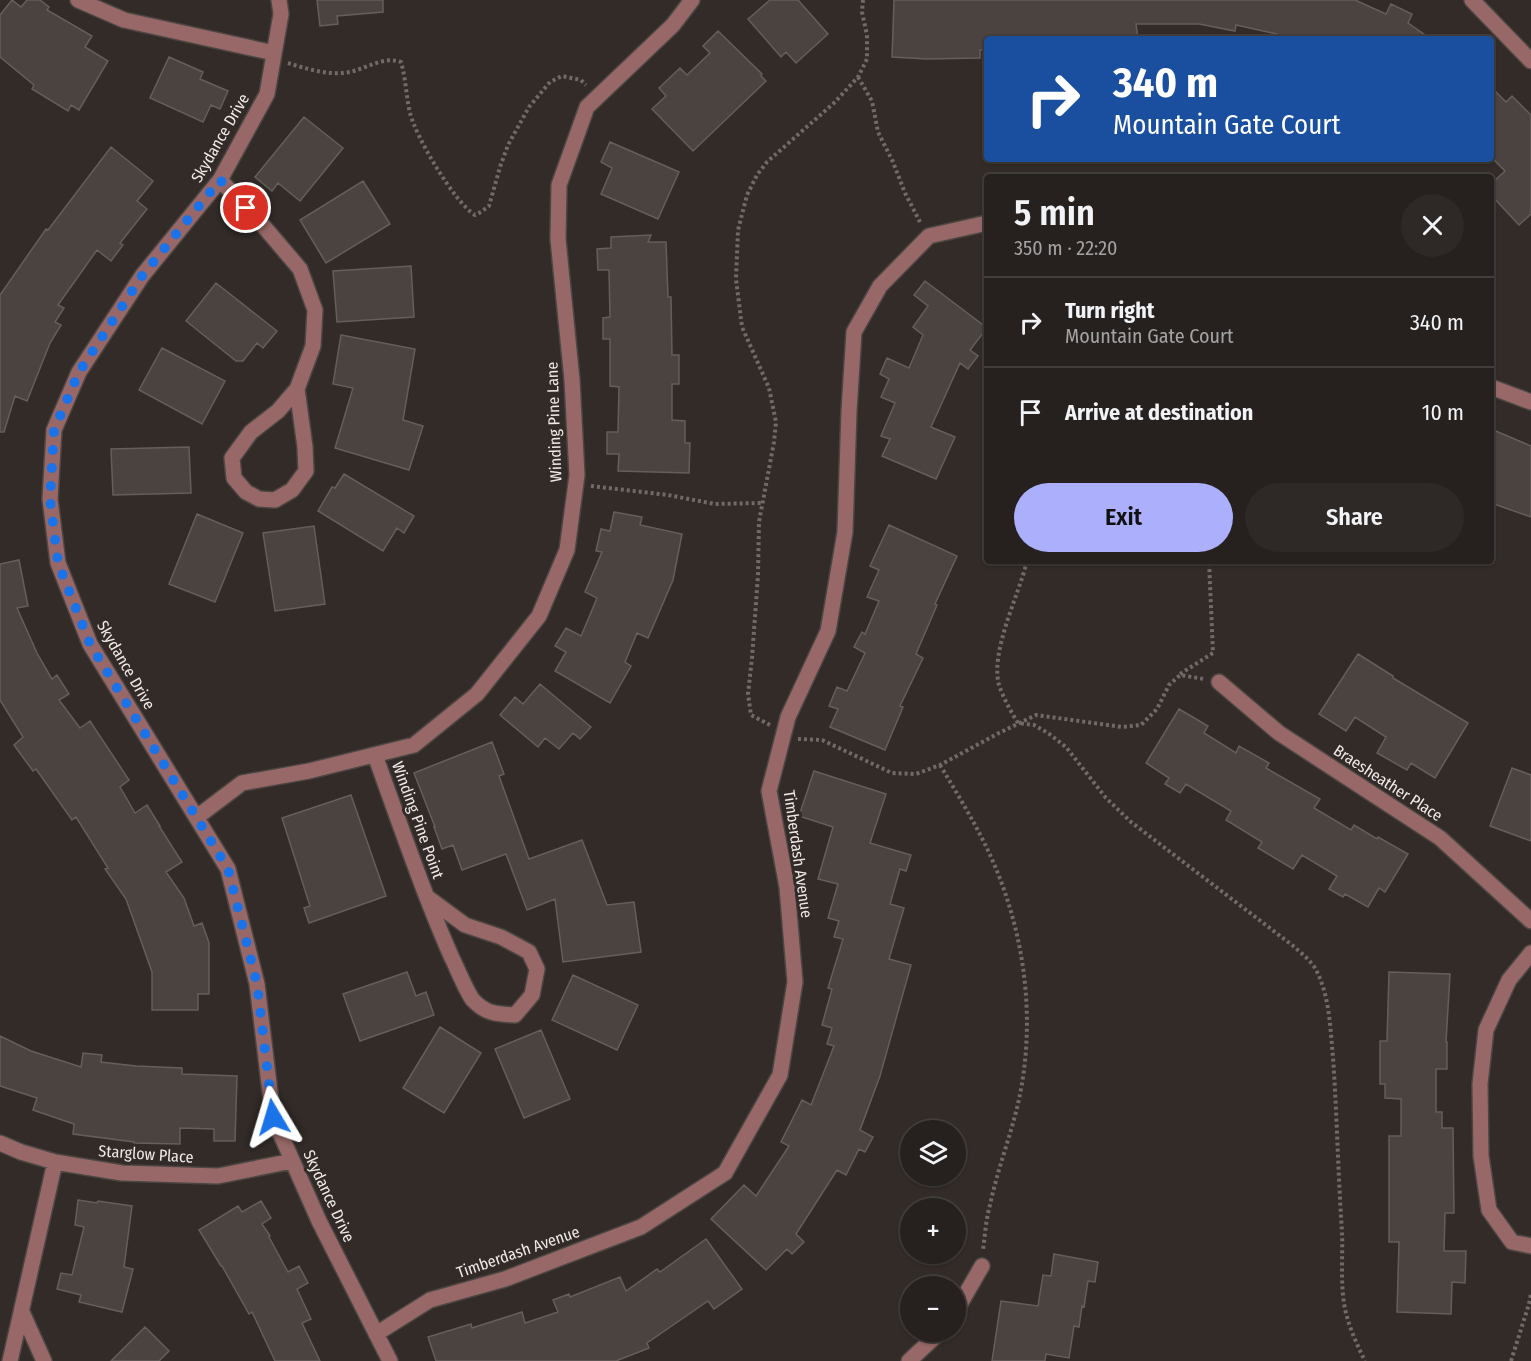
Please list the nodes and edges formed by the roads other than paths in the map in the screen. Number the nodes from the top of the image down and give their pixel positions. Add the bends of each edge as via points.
1 (78, 0) edge
2 (279, 0) edge
3 (692, 0) edge
4 (1473, 0) edge
5 (274, 53) junction
6 (1531, 62) edge
7 (220, 180) junction
8 (984, 224) edge
9 (1494, 388) edge
10 (297, 389) junction
11 (1531, 402) edge
12 (1219, 682) road end
13 (375, 755) junction
14 (196, 817) junction
15 (427, 897) junction
16 (1531, 921) edge
17 (1531, 953) edge
18 (0, 1143) edge
19 (292, 1161) junction
20 (55, 1162) junction
21 (1531, 1246) edge
22 (982, 1266) road end
23 (966, 1294) edge
24 (22, 1312) junction
25 (376, 1334) junction
26 (929, 1342) edge
27 (10, 1361) edge
28 (44, 1361) edge
29 (390, 1361) edge
30 (909, 1361) edge

1 - 5 street via 124,20
2 - 5 street, Skydance Drive via 281,14
3 - 13 street, Winding Pine Lane via 674,25 587,107 559,185 558,239 577,475 567,550 539,616 477,694 414,745
4 - 6 street
5 - 7 street, Skydance Drive via 267,93
7 - 10 street via 300,269 315,310 313,346
7 - 14 street, Skydance Drive via 142,276 79,372 54,430 50,499 58,563 90,644
8 - 25 street, Timberdash Avenue via 929,236 880,286 854,332 845,532 828,631 788,717 769,791 787,886 795,982 780,1076 725,1173 641,1227 505,1279 430,1300
9 - 11 street
10 - 10 street via 278,411 251,432 232,458 234,478 246,492 259,499 275,500 292,490 306,471
12 - 16 street, Braesheather Place via 1279,733 1440,838
13 - 14 street, Winding Pine Lane via 242,783
13 - 15 street, Winding Pine Point
14 - 19 street, Skydance Drive via 228,869 257,984 273,1117
15 - 15 street, Winding Pine Point via 472,999 490,1013 514,1015 532,995 537,969 529,952 465,925
17 - 21 street via 1509,980 1486,1030 1480,1084 1480,1156 1490,1210 1512,1242
18 - 20 street, Starglow Place
19 - 20 street, Starglow Place via 218,1176 122,1173
19 - 25 street, Skydance Drive
20 - 24 street
22 - 23 street
24 - 27 street
24 - 28 street
25 - 29 street, Skydance Drive
26 - 30 street

